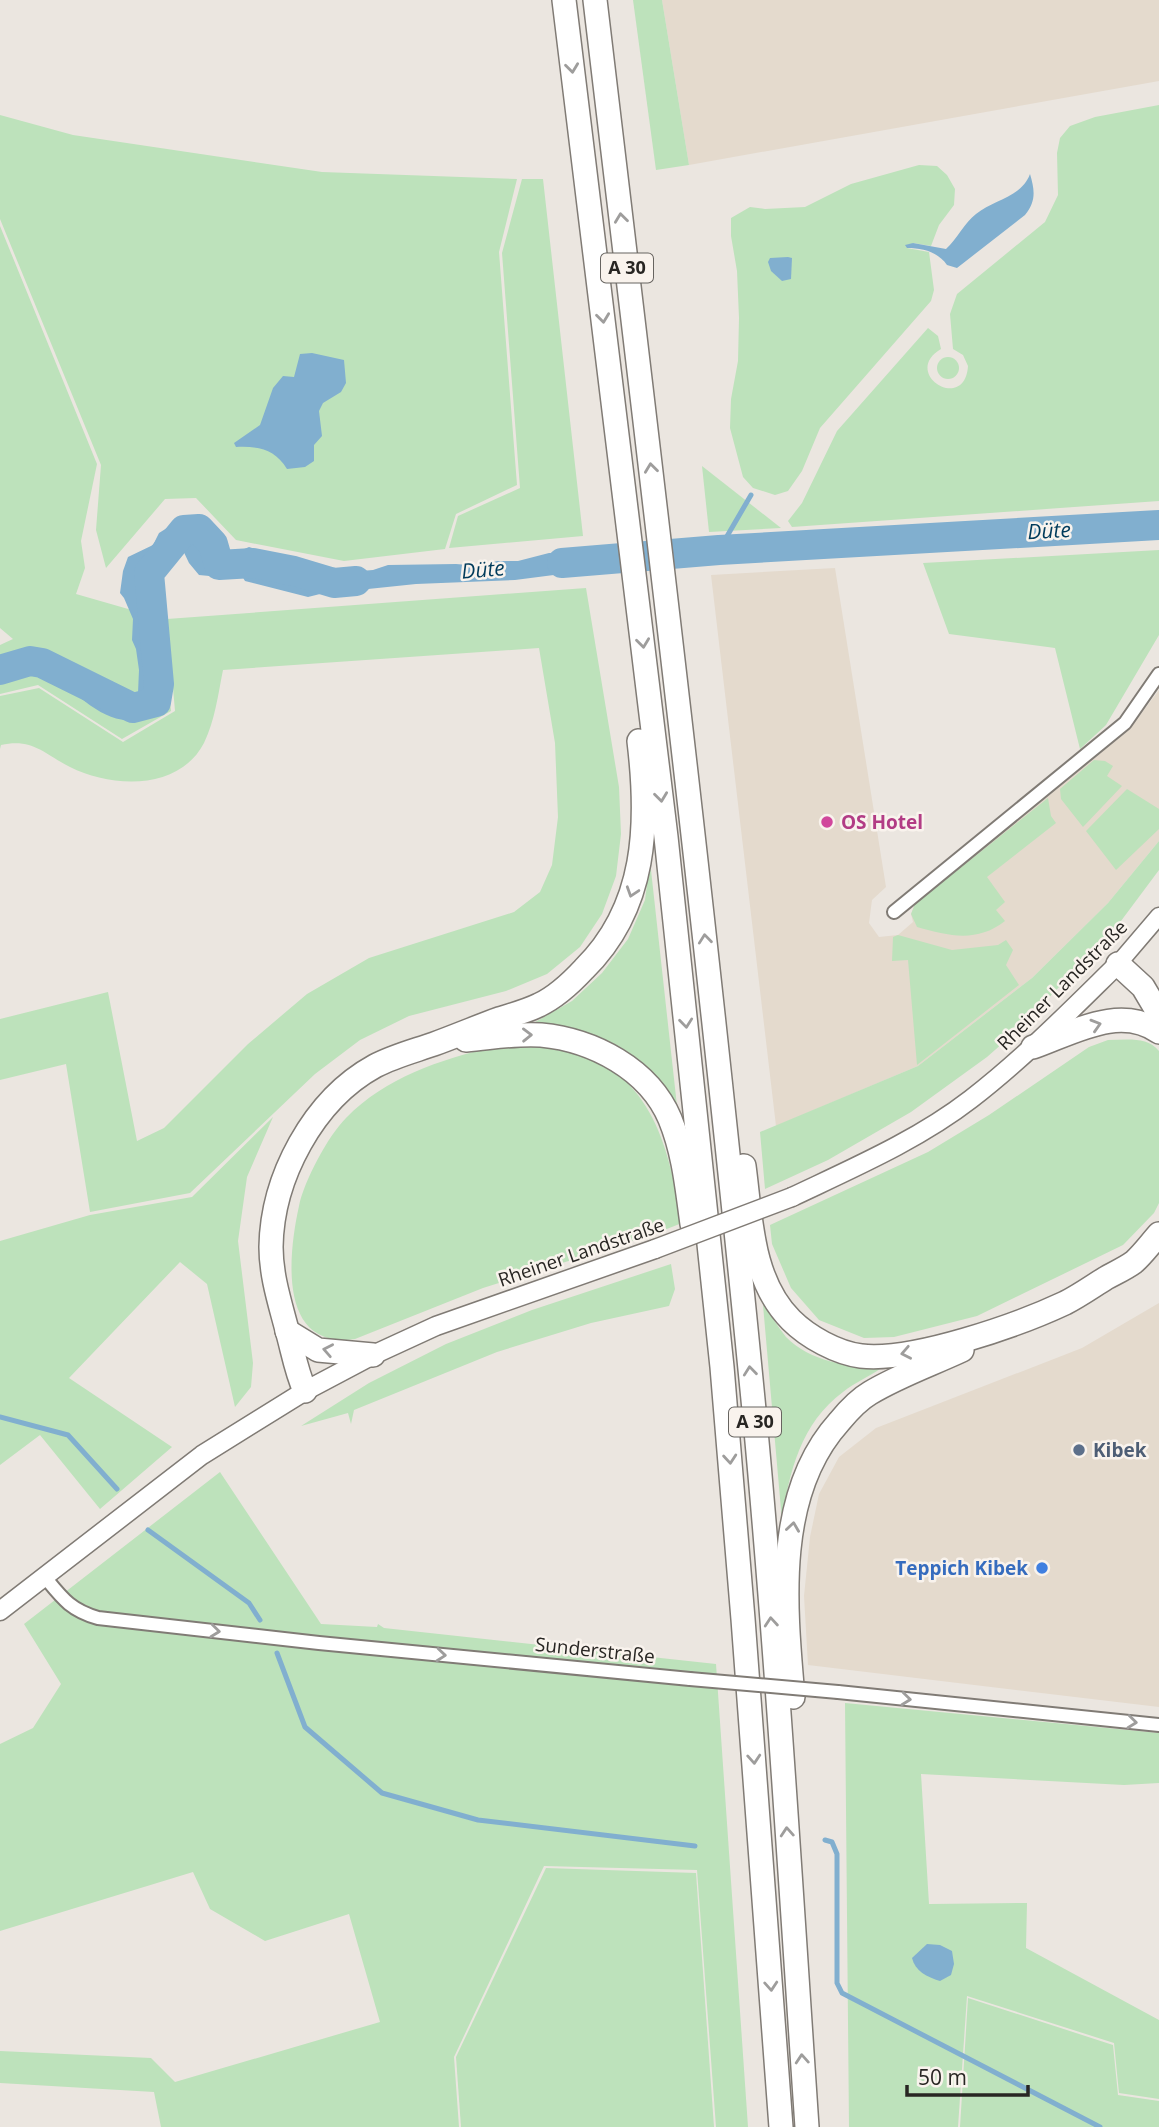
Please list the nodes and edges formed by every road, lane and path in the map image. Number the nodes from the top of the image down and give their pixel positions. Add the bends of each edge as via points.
1 (564, 0) edge
2 (595, 0) edge
3 (1159, 674) edge
4 (650, 705) junction
5 (894, 912) dead end
6 (1159, 916) edge
7 (1118, 964) junction
8 (1159, 1014) edge
9 (1159, 1032) edge
10 (435, 1044) junction
11 (1033, 1047) junction
12 (720, 1080) junction
13 (1159, 1234) edge
14 (996, 1330) junction
15 (287, 1331) junction
16 (373, 1355) junction
17 (722, 1367) junction
18 (305, 1391) junction
19 (44, 1576) junction
20 (0, 1611) edge
21 (1159, 1725) edge
22 (783, 1764) junction
23 (780, 2127) edge
24 (807, 2127) edge

1 -> 4 highway, A 30
12 -> 2 highway, A 30
3 - 5 street via 1125,723
4 -> 10 highway via 639,739 644,812 640,859 633,894 612,936 568,986 540,1005
4 -> 17 highway, A 30
6 - 7 street, Rheiner Landstraße
7 - 8 highway via 1143,988
7 - 11 main road, Rheiner Landstraße
11 -> 9 highway via 1115,1019 1136,1021
10 - 15 highway via 374,1067 344,1087 307,1133 289,1166 276,1204 271,1247 276,1294
10 -> 17 highway via 514,1035 571,1040 609,1055 644,1080 669,1117 685,1168 703,1320
11 - 16 main road, Rheiner Landstraße, bridge via 939,1121 792,1197 481,1309
14 -> 12 highway via 891,1356 860,1356 833,1348 792,1321 768,1287 755,1249 734,1093
22 -> 12 highway, A 30
13 - 14 highway via 1134,1262 1077,1296
22 -> 14 highway via 796,1730 787,1595 790,1547 801,1485 811,1458 869,1393
16 -> 15 highway via 318,1350
15 - 18 highway
16 - 18 main road, Rheiner Landstraße
17 -> 23 highway, A 30
18 - 19 main road, Rheiner Landstraße via 202,1455
19 - 20 main road, Rheiner Landstraße
19 -> 21 street, Sunderstraße, bridge via 78,1612 98,1618
24 -> 22 highway, A 30

